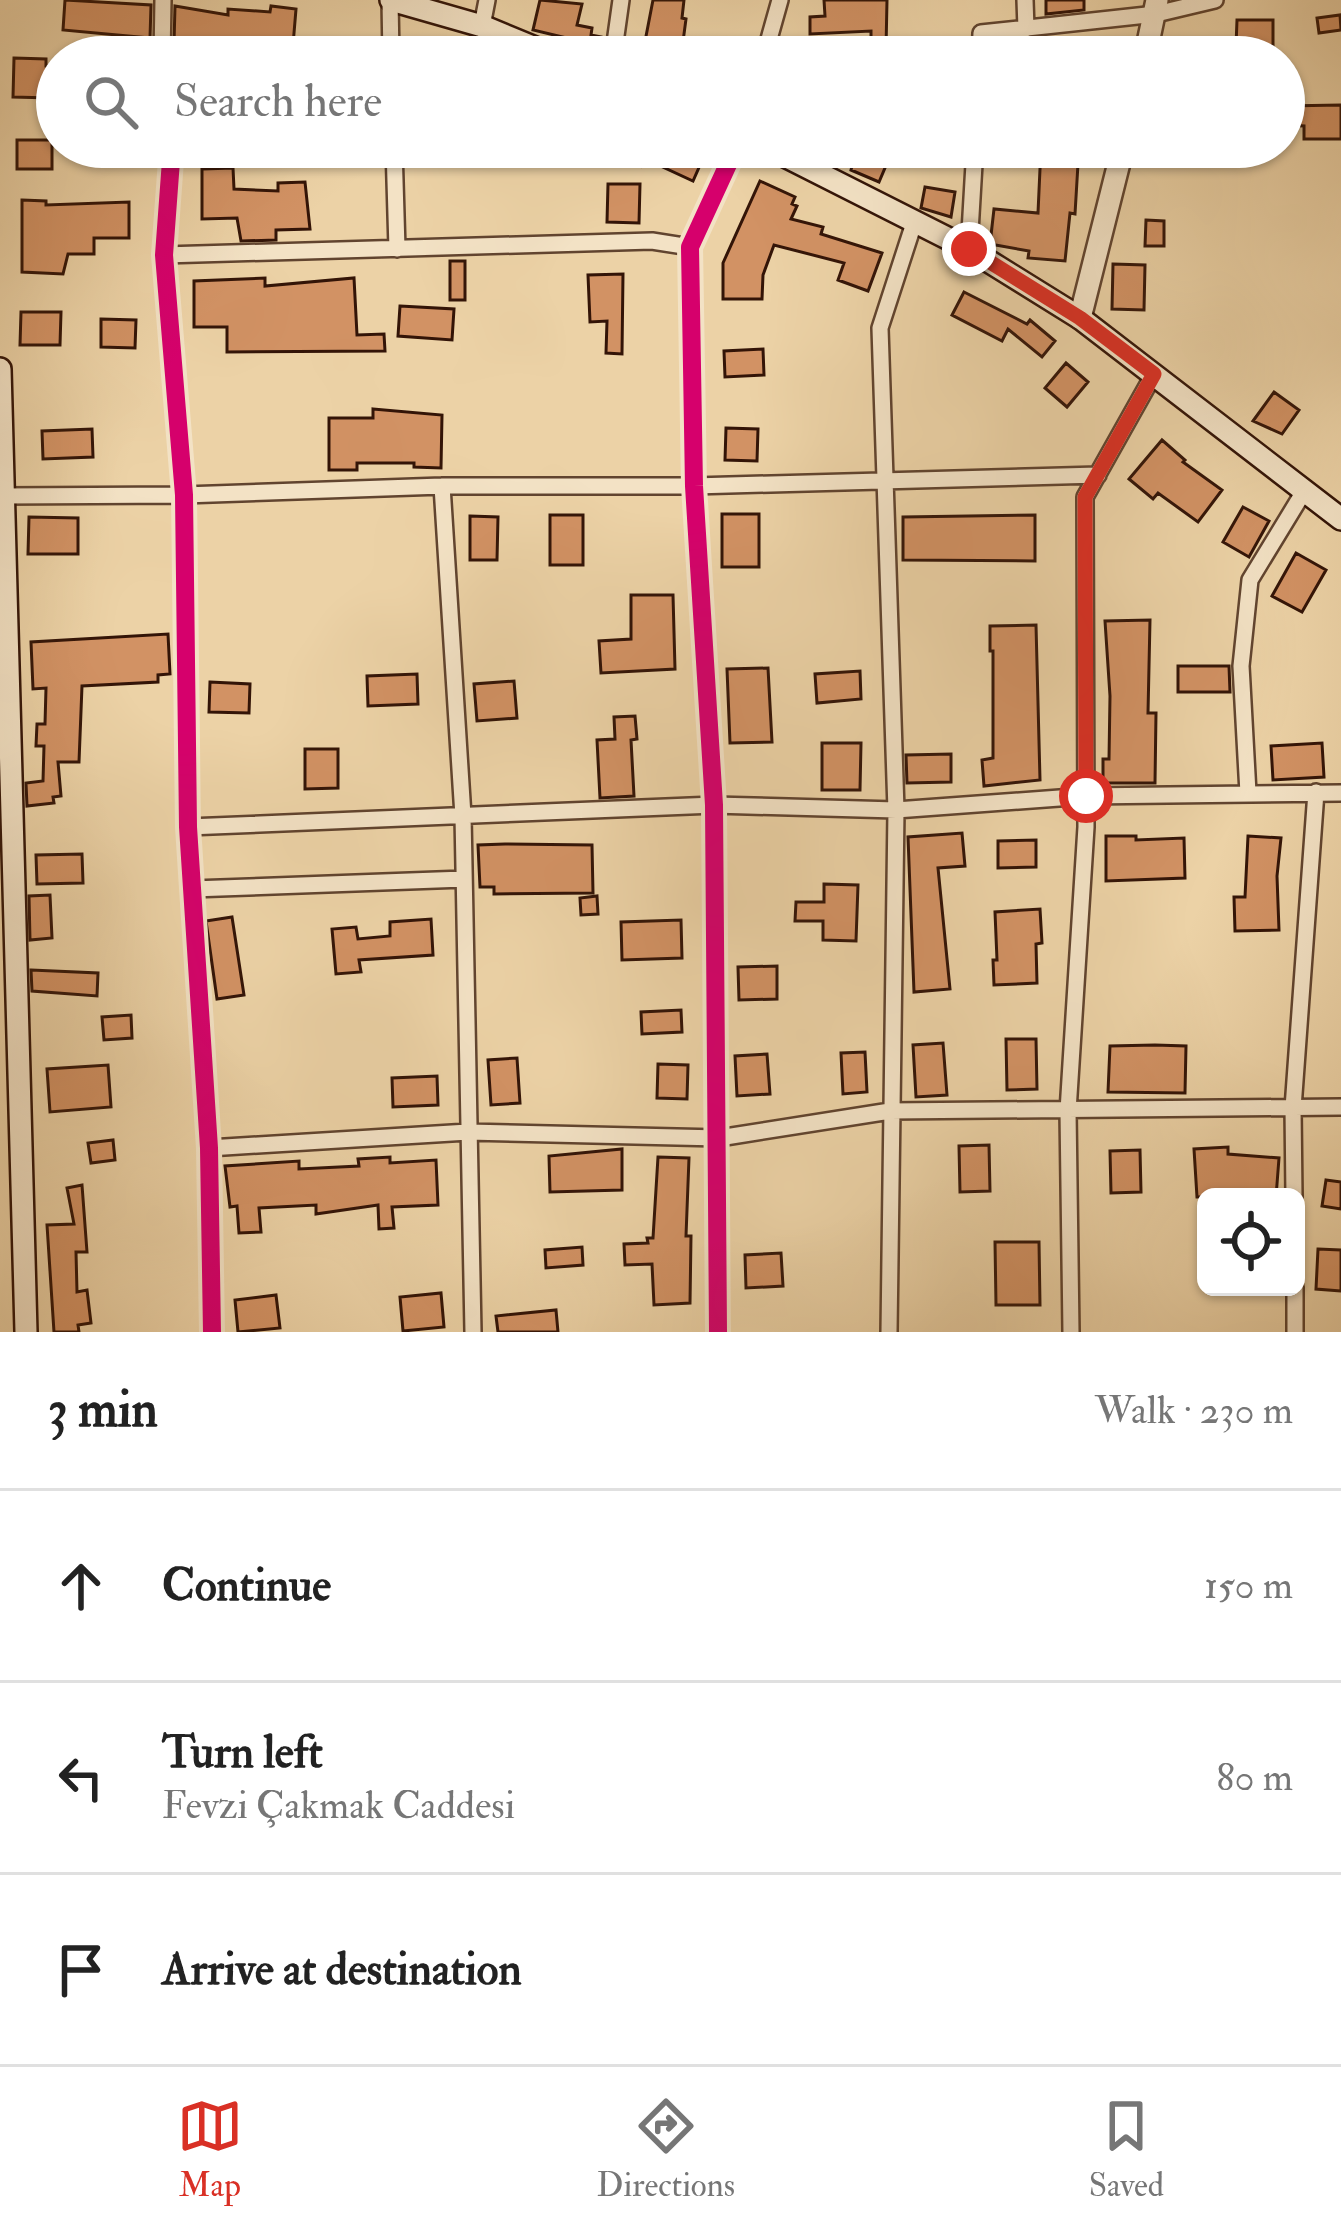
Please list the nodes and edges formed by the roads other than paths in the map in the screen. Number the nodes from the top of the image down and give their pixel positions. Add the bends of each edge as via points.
1 (163, 0) edge
2 (390, 0) edge
3 (487, 0) edge
4 (621, 0) edge
5 (780, 0) edge
6 (1024, 0) edge
7 (1216, 0) edge
8 (1156, 7) edge
9 (482, 26) junction
10 (1026, 29) junction
11 (162, 36) edge
12 (391, 36) edge
13 (506, 36) edge
14 (616, 36) edge
15 (770, 36) edge
16 (981, 36) edge
17 (170, 168) edge
18 (395, 168) edge
19 (726, 168) edge
20 (810, 168) edge
21 (974, 168) edge
22 (1118, 168) edge
23 (915, 220) junction
24 (690, 247) junction
25 (397, 249) junction
26 (969, 249) junction
27 (164, 255) junction
28 (1080, 318) junction
29 (0, 369) edge
30 (1154, 374) junction
31 (1098, 475) junction
32 (887, 479) junction
33 (694, 486) junction
34 (442, 487) junction
35 (1303, 493) junction
36 (2, 496) edge
37 (184, 496) junction
38 (1341, 519) edge
39 (3, 523) edge
40 (1316, 792) junction
41 (1248, 793) junction
42 (1341, 793) edge
43 (1086, 796) junction
44 (714, 805) junction
45 (896, 810) junction
46 (463, 816) junction
47 (188, 827) junction
48 (464, 879) junction
49 (193, 889) junction
50 (7, 948) edge
51 (1341, 1107) edge
52 (1293, 1108) junction
53 (890, 1111) junction
54 (1068, 1112) junction
55 (468, 1132) junction
56 (719, 1138) junction
57 (209, 1148) junction
58 (1294, 1188) edge
59 (1294, 1296) edge
60 (26, 1332) edge
61 (212, 1332) edge
62 (473, 1332) edge
63 (718, 1332) edge
64 (889, 1332) edge
65 (1071, 1332) edge
66 (1295, 1332) edge

1 - 11 street
2 - 9 main road
2 - 12 street
3 - 9 street
4 - 14 street
5 - 15 street
6 - 10 street
7 - 8 street
8 - 10 street
9 - 13 main road
10 - 16 street
17 - 27 street
18 - 25 street
19 - 24 street
20 - 23 main road
21 - 26 street
22 - 28 main road
23 - 26 main road
23 - 32 street via 880,328
24 - 25 street via 652,241
24 - 33 street
25 - 27 street
26 - 28 main road
27 - 37 street
28 - 30 main road
29 - 36 main road
30 - 31 street
30 - 35 main road
31 - 32 street
31 - 43 street via 1085,497
32 - 33 street
32 - 45 street
33 - 34 street
33 - 44 street
34 - 37 street
34 - 46 street
35 - 38 main road
35 - 41 street via 1250,580 1241,666
36 - 37 street
36 - 39 main road
37 - 47 street
39 - 50 main road
40 - 41 street
40 - 42 street
40 - 52 street
41 - 43 street
43 - 45 street
43 - 54 street
44 - 45 street
44 - 46 street
44 - 56 street
45 - 53 street
46 - 47 street
46 - 48 street
47 - 49 street
48 - 49 street
48 - 55 street
49 - 57 street
50 - 60 main road
51 - 52 street
52 - 54 street
52 - 58 street
53 - 54 street
53 - 56 street
53 - 64 street
54 - 65 street
55 - 56 street
55 - 57 street
55 - 62 street
56 - 63 street
57 - 61 street
59 - 66 street

